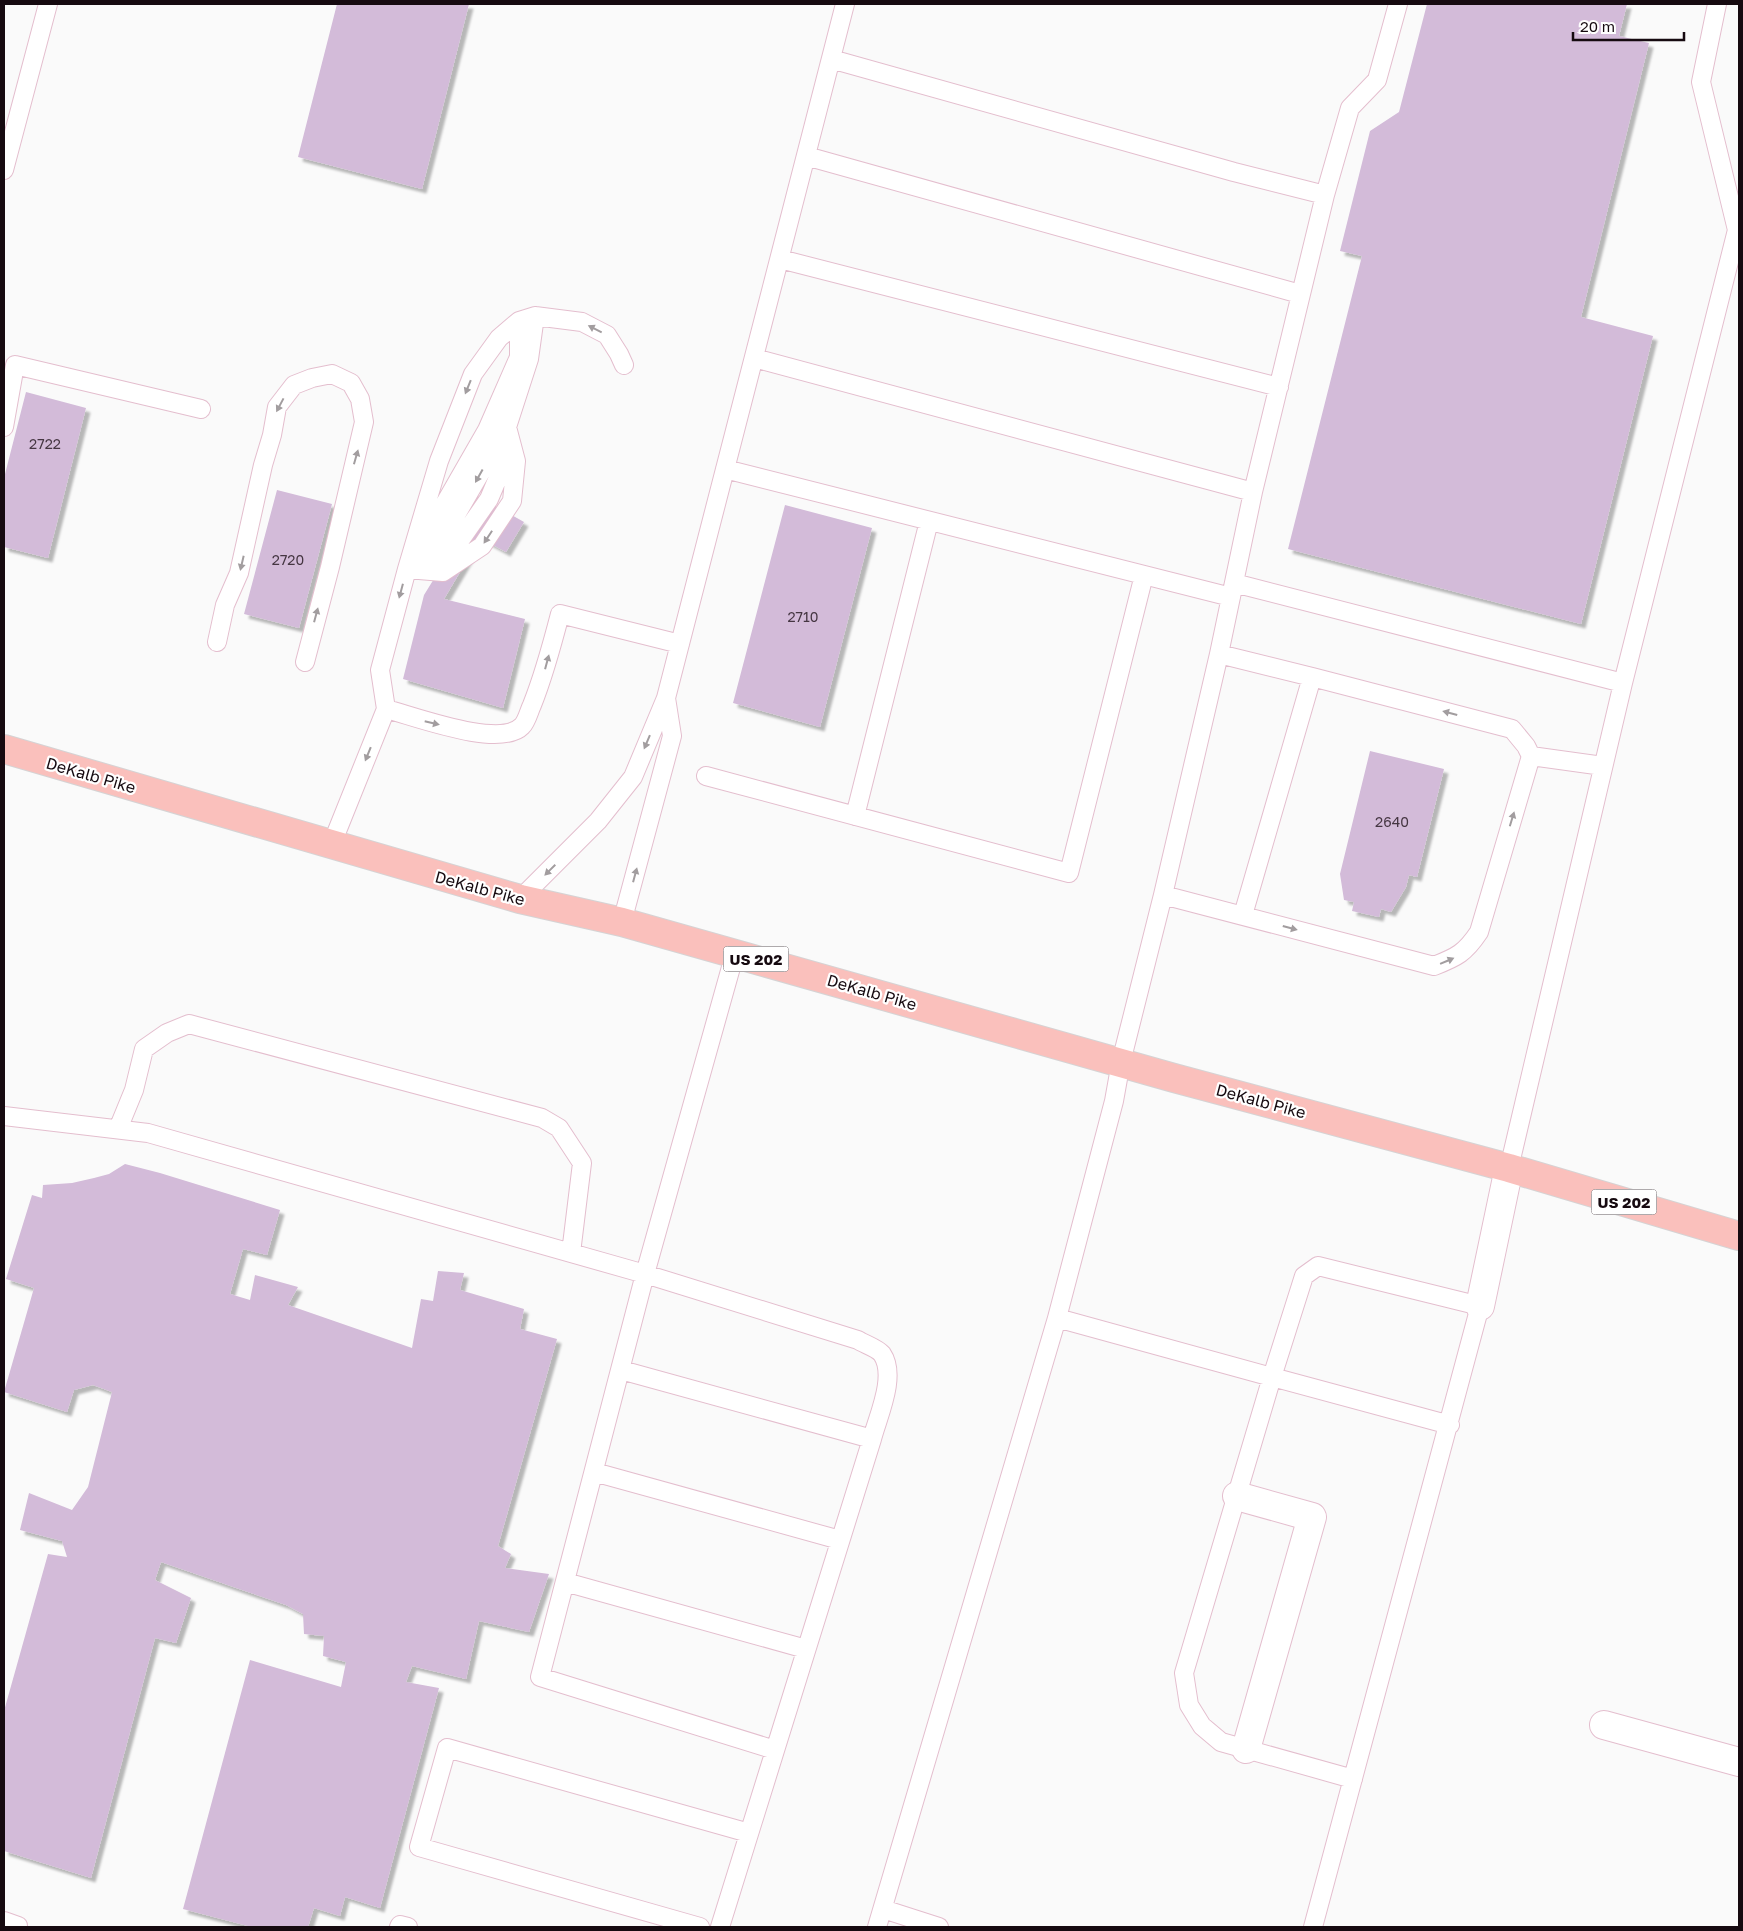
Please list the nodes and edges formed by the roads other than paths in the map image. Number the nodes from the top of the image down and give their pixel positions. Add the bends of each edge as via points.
1 (48, 4) edge
2 (845, 4) edge
3 (1398, 4) edge
4 (1717, 4) edge
5 (831, 59) junction
6 (806, 156) junction
7 (4, 170) edge
8 (1325, 195) junction
9 (780, 259) junction
10 (1300, 294) junction
11 (527, 319) junction
12 (754, 358) junction
13 (624, 365) dead end
14 (1279, 387) junction
15 (201, 409) dead end
16 (4, 427) edge
17 (507, 427) junction
18 (725, 469) junction
19 (1253, 492) junction
20 (929, 521) junction
21 (416, 539) junction
22 (407, 569) junction
23 (1144, 575) junction
24 (1233, 590) junction
25 (217, 642) dead end
26 (680, 644) junction
27 (1219, 654) junction
28 (305, 662) dead end
29 (1312, 677) junction
30 (1623, 683) junction
31 (666, 698) junction
32 (386, 709) junction
33 (4, 749) edge
34 (1531, 756) junction
35 (1603, 766) junction
36 (706, 776) dead end
37 (855, 816) junction
38 (331, 846) junction
39 (1163, 895) junction
40 (520, 899) junction
41 (1243, 916) junction
42 (622, 922) junction
43 (735, 953) junction
44 (1121, 1062) junction
45 (4, 1118) edge
46 (118, 1129) junction
47 (1509, 1168) junction
48 (1739, 1236) edge
49 (571, 1253) junction
50 (645, 1274) junction
51 (1480, 1306) junction
52 (1057, 1318) junction
53 (621, 1370) junction
54 (1272, 1377) junction
55 (1450, 1425) junction
56 (872, 1439) junction
57 (594, 1472) junction
58 (1237, 1496) junction
59 (840, 1540) junction
60 (565, 1582) junction
61 (806, 1649) junction
62 (1604, 1725) dead end
63 (1246, 1749) junction
64 (775, 1750) junction
65 (1739, 1762) edge
66 (1353, 1779) junction
67 (749, 1834) junction
68 (883, 1909) junction
69 (4, 1921) edge
70 (18, 1927) edge
71 (399, 1927) edge
72 (408, 1927) edge
73 (700, 1927) edge
74 (720, 1927) edge
75 (877, 1927) edge
76 (939, 1927) edge
77 (1313, 1927) edge

1 - 7 lane
2 - 5 lane
3 - 8 lane via 1377,80 1350,108
4 - 30 lane via 1701,82 1737,230
5 - 6 lane
5 - 8 lane
6 - 9 lane
6 - 10 lane
8 - 10 lane
9 - 12 lane
9 - 14 lane
10 - 14 lane
13 -> 11 lane via 607,335 582,322
11 - 17 lane via 529,359
11 - 21 lane via 519,357 487,430 440,512
11 -> 21 lane via 498,338 473,374 439,461
12 - 18 lane
12 - 19 lane
14 - 19 lane
15 - 16 lane via 15,366
17 -> 22 lane via 449,527
17 -> 22 lane via 516,461 512,501 482,546 443,572
18 - 20 lane
18 - 26 lane
19 - 24 lane
20 - 23 lane
20 - 37 lane
21 - 22 lane
22 -> 32 lane via 380,670
23 - 24 lane
23 - 37 lane via 1069,873
24 - 27 lane
24 - 30 lane
28 -> 25 lane via 364,422 360,399 351,383 332,374 294,385 277,407 239,573 225,605
26 - 31 lane
32 -> 26 lane via 427,722 491,735 504,735 516,730 524,725 543,678 560,614
27 - 29 lane
27 - 39 lane
34 -> 29 lane via 1512,729
29 - 41 lane
30 - 35 lane
31 -> 40 lane via 633,777 598,821
42 -> 31 lane via 672,736
32 -> 38 lane
33 - 38 highway, DeKalb Pike / US 202
34 - 35 lane
41 -> 34 lane via 1434,966 1452,959 1468,948 1478,932
35 - 47 lane
36 - 37 lane
38 - 40 highway, DeKalb Pike / US 202
39 - 41 lane
39 - 44 lane
40 - 42 highway, DeKalb Pike / US 202
42 - 43 highway, DeKalb Pike / US 202
43 - 44 highway, DeKalb Pike / US 202
43 - 50 lane
44 - 47 highway, DeKalb Pike / US 202
44 - 52 lane
45 - 46 lane
46 - 49 lane via 148,1134
46 - 49 lane via 134,1090 144,1049 167,1033 189,1024 542,1118 559,1128 582,1163
47 - 48 highway, DeKalb Pike / US 202
47 - 51 street
49 - 50 lane
50 - 53 lane
50 - 56 lane via 858,1340 881,1353 888,1372 886,1392
51 - 54 lane via 1318,1266 1304,1276
51 - 55 lane
52 - 54 lane
52 - 68 lane
53 - 56 lane
53 - 57 lane
54 - 55 lane
54 - 58 lane
55 - 66 lane
56 - 59 lane
57 - 59 lane
57 - 60 lane
58 - 63 lane via 1184,1673 1189,1705 1202,1726 1222,1742
58 - 63 street via 1312,1517
59 - 61 lane
60 - 61 lane
60 - 64 lane via 540,1677
61 - 64 lane
62 - 65 street
63 - 66 lane
64 - 67 lane
66 - 77 lane
67 - 73 lane via 447,1748 419,1847
67 - 74 lane
68 - 75 lane
68 - 76 lane
69 - 70 lane
71 - 72 lane

